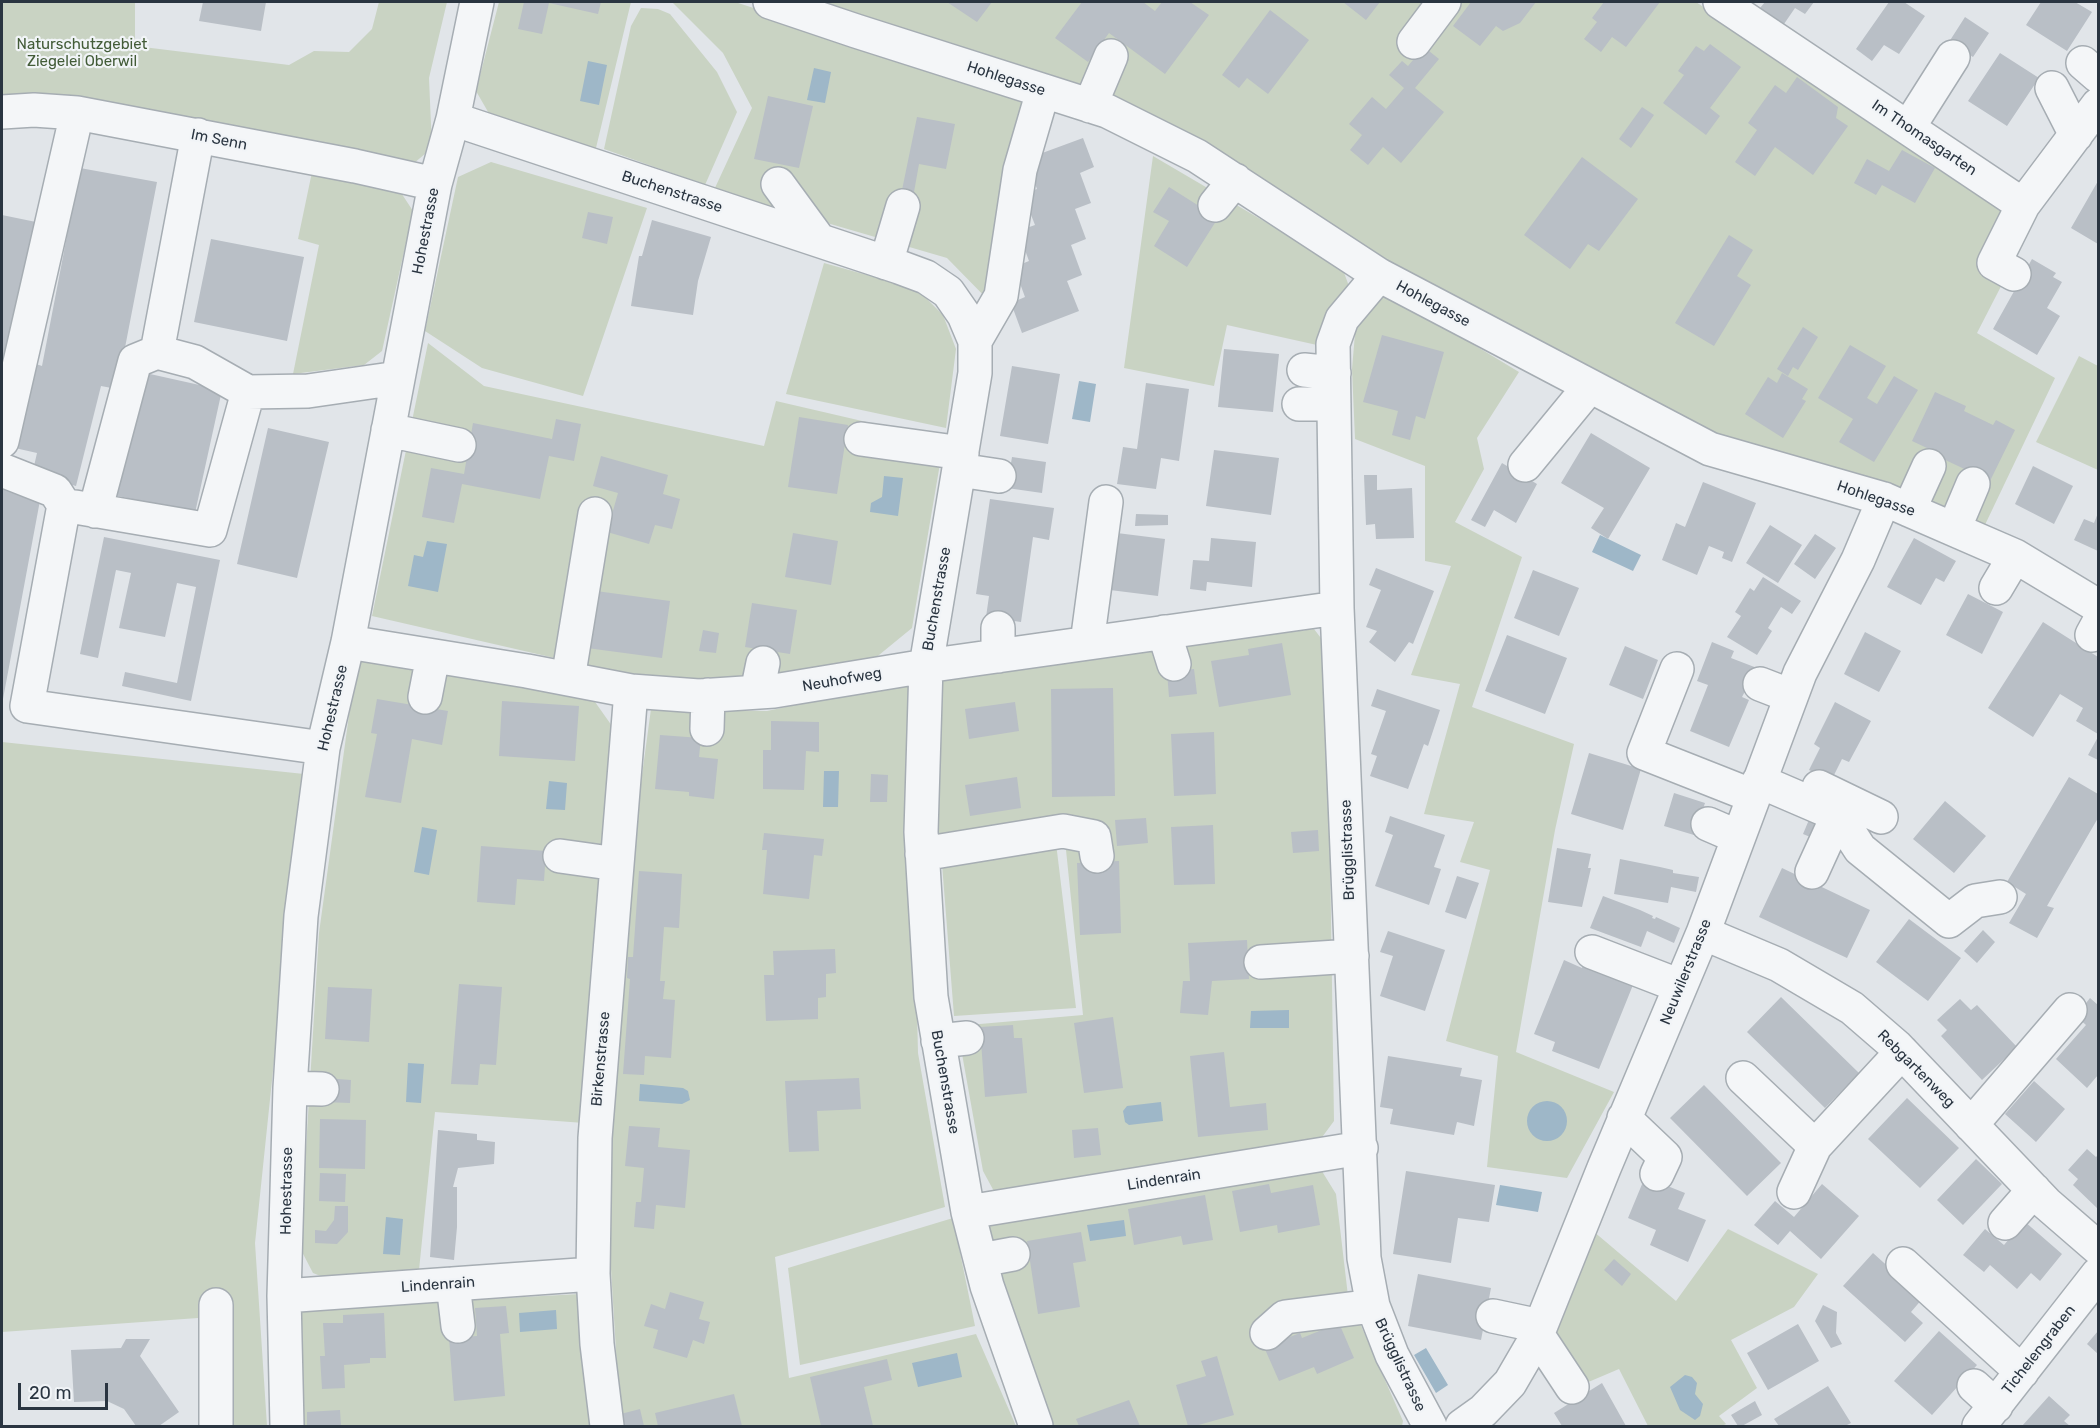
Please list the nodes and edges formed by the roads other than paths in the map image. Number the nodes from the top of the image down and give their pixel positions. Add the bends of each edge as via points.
1 (477, 2) edge
2 (770, 2) edge
3 (1444, 2) edge
4 (1739, 7) edge
5 (1414, 42) dead end
6 (1111, 56) dead end
7 (1953, 57) dead end
8 (2052, 88) dead end
9 (1044, 91) junction
10 (2098, 105) edge
11 (1090, 106) junction
12 (2, 112) edge
13 (77, 113) junction
14 (453, 119) junction
15 (1908, 128) junction
16 (198, 135) junction
17 (2076, 135) junction
18 (435, 184) junction
19 (778, 184) dead end
20 (2023, 205) junction
21 (903, 206) dead end
22 (819, 240) junction
23 (886, 263) junction
24 (2014, 274) dead end
25 (1379, 275) junction
26 (975, 341) junction
27 (156, 352) junction
28 (398, 378) junction
29 (1324, 382) junction
30 (1590, 386) junction
31 (248, 392) junction
32 (1299, 404) dead end
33 (388, 430) junction
34 (861, 439) dead end
35 (2, 441) edge
36 (459, 445) dead end
37 (961, 461) junction
38 (1525, 465) dead end
39 (1929, 466) dead end
40 (2, 470) edge
41 (999, 476) dead end
42 (1973, 484) dead end
43 (1106, 502) dead end
44 (1897, 504) junction
45 (80, 508) junction
46 (595, 514) dead end
47 (1954, 529) junction
48 (2015, 556) junction
49 (1996, 588) dead end
50 (1337, 608) junction
51 (2096, 622) edge
52 (1164, 632) junction
53 (348, 642) junction
54 (1087, 643) junction
55 (433, 656) junction
56 (1174, 664) dead end
57 (926, 666) junction
58 (1677, 669) dead end
59 (568, 679) junction
60 (1760, 684) dead end
61 (631, 691) junction
62 (708, 695) junction
63 (1791, 696) junction
64 (425, 697) dead end
65 (707, 729) dead end
66 (323, 748) junction
67 (1760, 780) junction
68 (1838, 815) junction
69 (1881, 817) dead end
70 (1708, 824) dead end
71 (1738, 837) junction
72 (922, 854) junction
73 (560, 856) dead end
74 (1097, 856) dead end
75 (617, 864) junction
76 (1812, 872) dead end
77 (2000, 897) dead end
78 (1703, 933) junction
79 (1593, 952) dead end
80 (1352, 956) junction
81 (1261, 962) dead end
82 (1680, 986) junction
83 (2070, 1010) dead end
84 (1902, 1052) junction
85 (1743, 1078) dead end
86 (290, 1088) junction
87 (322, 1089) dead end
88 (1624, 1118) junction
89 (1971, 1125) junction
90 (1815, 1146) junction
91 (1361, 1148) junction
92 (1657, 1174) dead end
93 (2034, 1190) junction
94 (1794, 1192) dead end
95 (968, 1212) junction
96 (2005, 1223) dead end
97 (2098, 1248) edge
98 (1013, 1254) dead end
99 (981, 1260) junction
100 (1903, 1264) dead end
101 (593, 1274) junction
102 (2098, 1274) edge
103 (453, 1284) junction
104 (284, 1296) junction
105 (216, 1305) dead end
106 (1373, 1306) junction
107 (1493, 1316) dead end
108 (458, 1326) dead end
109 (1539, 1330) junction
110 (1267, 1333) dead end
111 (2022, 1372) junction
112 (1572, 1386) dead end
113 (1983, 1406) edge
114 (1471, 1424) edge
115 (216, 1426) edge
116 (287, 1426) edge
117 (607, 1426) edge
118 (1036, 1426) edge
119 (1430, 1426) edge

1 - 14 street, Hohestrasse
2 - 9 street, Hohlegasse
3 - 5 street
4 - 15 street, Im Thomasgarten
6 - 11 street
7 - 15 street
8 - 17 street
9 - 11 street, Hohlegasse
9 - 26 street via 1020,170 1001,296
10 - 17 street
11 - 25 street, Hohlegasse via 1197,156 1225,193
12 - 13 street, Im Senn
13 - 16 street, Im Senn
13 - 35 street
14 - 18 street, Hohestrasse
14 - 22 street, Buchenstrasse
15 - 20 street, Im Thomasgarten
16 - 18 street, Im Senn
16 - 27 street
17 - 20 street
18 - 28 street, Hohestrasse
19 - 22 street
20 - 24 street via 1994,263
21 - 23 street
22 - 23 street, Buchenstrasse
23 - 26 street, Buchenstrasse via 926,277 948,292
25 - 29 street, Brügglistrasse via 1342,319
25 - 30 street, Hohlegasse
26 - 37 street, Buchenstrasse via 975,374
27 - 31 street via 195,362
27 - 45 street via 135,361
28 - 31 street via 308,391
28 - 33 street, Hohestrasse
29 - 32 street
29 - 50 street, Brügglistrasse via 1322,492
30 - 38 street via 1556,448
30 - 44 street, Hohlegasse via 1710,449 1747,474
31 - 45 street via 210,530
33 - 36 street
33 - 53 street, Hohestrasse
34 - 37 street
37 - 41 street
37 - 57 street, Buchenstrasse
39 - 44 street, Neuwilerstrasse
40 - 45 street via 56,491
42 - 47 street
43 - 54 street
44 - 47 street, Hohlegasse
44 - 63 street, Neuwilerstrasse via 1858,560
45 - 66 street via 27,706 216,723
46 - 59 street
47 - 48 street, Hohlegasse
48 - 49 street
48 - 51 street, Hohlegasse
50 - 52 street, Neuhofweg via 1199,615
50 - 80 street, Brügglistrasse
52 - 54 street, Neuhofweg
52 - 56 street
53 - 55 street, Neuhofweg
53 - 66 street, Hohestrasse
54 - 57 street, Neuhofweg via 998,642
55 - 59 street, Neuhofweg
55 - 64 street
57 - 62 street, Neuhofweg via 768,691
57 - 72 street, Buchenstrasse via 934,730 921,832
58 - 67 street via 1644,753
59 - 61 street, Neuhofweg
60 - 63 street
61 - 62 street, Neuhofweg
61 - 75 street, Birkenstrasse
62 - 65 street
63 - 67 street, Neuwilerstrasse
66 - 86 street, Hohestrasse via 302,916
67 - 68 street
67 - 69 street
67 - 71 street, Neuwilerstrasse
68 - 76 street
68 - 77 street via 1860,849 1949,921 1975,901
70 - 71 street
71 - 78 street, Neuwilerstrasse
72 - 74 street via 1063,831 1094,837
72 - 95 street, Buchenstrasse via 931,997 952,1039
73 - 75 street
75 - 101 street, Birkenstrasse via 581,1154
78 - 82 street, Neuwilerstrasse
78 - 84 street, Rebgartenweg via 1779,965 1837,999
79 - 82 street
80 - 81 street
80 - 91 street, Brügglistrasse
82 - 88 street, Neuwilerstrasse
83 - 89 street
84 - 89 street, Rebgartenweg
84 - 90 street
85 - 90 street
86 - 87 street
86 - 104 street, Hohestrasse
88 - 92 street via 1665,1157
88 - 109 street, Neuwilerstrasse
89 - 93 street, Rebgartenweg
90 - 94 street
91 - 95 street, Lindenrain via 1257,1154 1091,1179
91 - 106 street, Brügglistrasse via 1374,1227 1364,1258
93 - 96 street
93 - 97 street, Rebgartenweg
95 - 99 street, Buchenstrasse
98 - 99 street
99 - 118 street, Buchenstrasse
100 - 111 street
101 - 103 street, Lindenrain
101 - 117 street, Birkenstrasse
102 - 111 street, Tichelengraben
103 - 104 street, Lindenrain
103 - 108 street
104 - 116 street, Hohestrasse
105 - 115 street
106 - 110 street via 1285,1317
106 - 119 street, Brügglistrasse via 1392,1355
107 - 109 street
109 - 112 street
109 - 114 street, Neuwilerstrasse via 1510,1383
111 - 113 street, Tichelengraben

